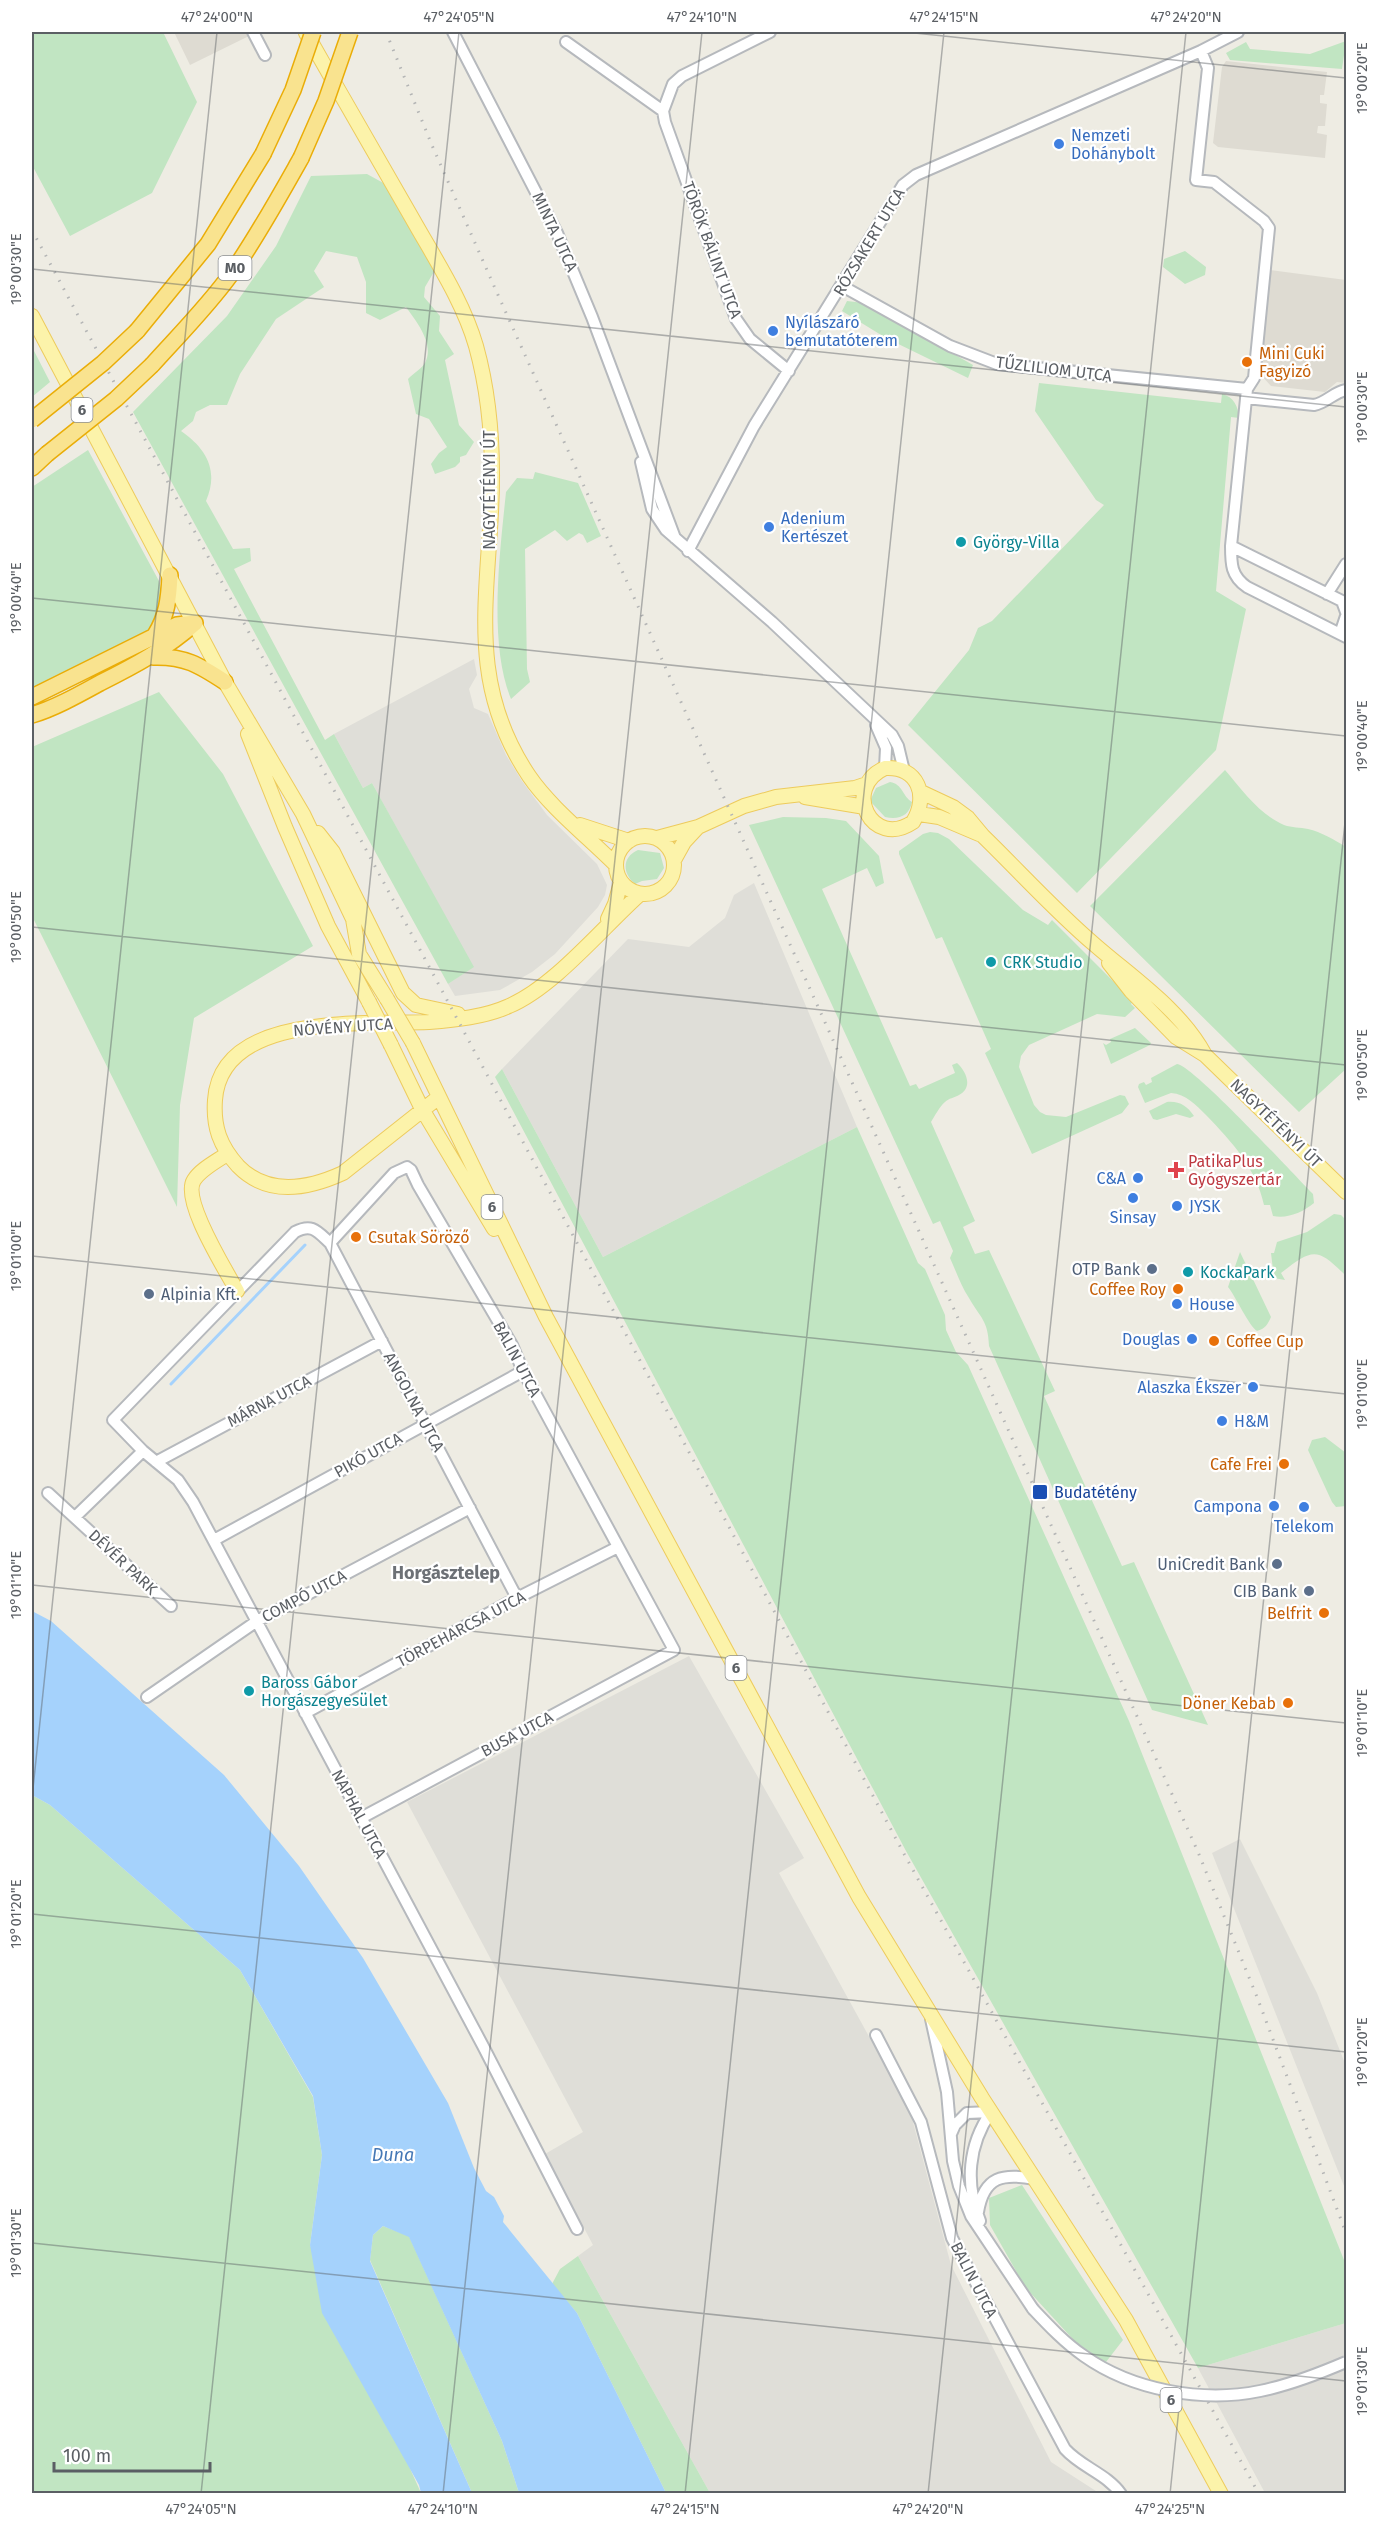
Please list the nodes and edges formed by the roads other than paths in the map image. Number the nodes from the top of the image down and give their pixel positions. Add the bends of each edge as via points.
1 (253, 32) edge
2 (305, 32) edge
3 (313, 32) edge
4 (350, 32) edge
5 (453, 32) edge
6 (770, 32) edge
7 (1238, 32) edge
8 (566, 42) dead end
9 (1201, 51) junction
10 (265, 56) dead end
11 (663, 111) junction
12 (842, 286) junction
13 (32, 316) edge
14 (789, 371) junction
15 (1347, 390) edge
16 (1246, 394) junction
17 (32, 420) edge
18 (32, 466) edge
19 (1231, 546) junction
20 (688, 551) junction
21 (1347, 564) edge
22 (170, 575) junction
23 (1327, 594) junction
24 (1347, 614) edge
25 (195, 623) junction
26 (155, 635) junction
27 (1343, 635) edge
28 (150, 657) junction
29 (228, 687) junction
30 (32, 697) edge
31 (32, 716) edge
32 (872, 716) junction
33 (885, 768) junction
34 (904, 771) junction
35 (867, 784) junction
36 (921, 792) junction
37 (794, 796) junction
38 (864, 807) junction
39 (303, 814) junction
40 (919, 814) junction
41 (573, 822) junction
42 (698, 827) junction
43 (983, 836) junction
44 (657, 838) junction
45 (629, 841) junction
46 (674, 860) junction
47 (616, 865) junction
48 (621, 882) junction
49 (640, 894) junction
50 (604, 927) junction
51 (472, 1017) junction
52 (439, 1096) junction
53 (422, 1109) junction
54 (227, 1154) junction
55 (1345, 1189) edge
56 (330, 1243) junction
57 (237, 1291) junction
58 (546, 1317) junction
59 (382, 1341) junction
60 (523, 1371) junction
61 (426, 1424) junction
62 (143, 1451) junction
63 (156, 1462) junction
64 (48, 1492) dead end
65 (470, 1508) junction
66 (75, 1517) junction
67 (214, 1540) junction
68 (618, 1547) junction
69 (517, 1598) junction
70 (171, 1606) dead end
71 (257, 1621) junction
72 (674, 1650) joint
73 (147, 1697) dead end
74 (305, 1713) junction
75 (361, 1818) junction
76 (930, 2016) junction
77 (876, 2035) dead end
78 (991, 2112) junction
79 (950, 2136) junction
80 (1035, 2179) junction
81 (978, 2215) junction
82 (577, 2229) dead end
83 (990, 2244) junction
84 (1347, 2362) edge
85 (1121, 2493) edge
86 (1221, 2493) edge

1 - 10 street
2 - 41 main road, NAGYTÉTÉNYI ÚT via 440,267 475,344 492,448 484,639 491,694 505,733 529,777
3 - 17 highway, M0, bridge via 293,90 262,154 208,244 137,331
4 - 18 highway, M0, bridge via 301,158 231,274 152,365
5 - 20 street, MINTA UTCA via 557,233 638,441 652,509
6 - 11 street via 682,76 673,84
7 - 9 street, RÓZSAKERT UTCA
8 - 11 street
9 - 12 street, RÓZSAKERT UTCA via 916,175 897,193
9 - 16 street via 1208,68 1196,180 1214,182 1269,228 1254,378
11 - 14 street, TÖRÖK BÁLINT UTCA via 742,330
12 - 14 street, RÓZSAKERT UTCA
12 - 16 street, TŰZLILIOM UTCA via 951,346 997,364
13 - 22 main road, 6
14 - 20 street, RÓZSAKERT UTCA via 746,441
15 - 16 street, TŰZLILIOM UTCA via 1314,405
16 - 19 street
19 - 23 street
19 - 27 street via 1232,570 1237,580
20 - 32 street, NAGYTÉTÉNYI ÚT via 765,616
21 - 23 street
22 - 25 main road, 6
22 - 26 highway via 166,615
23 - 24 street via 1342,601
24 - 27 street
25 - 26 highway via 177,625
25 - 28 highway
25 - 29 main road, 6
26 - 30 highway
28 - 29 highway via 186,659
28 - 31 highway
29 - 39 main road, 6
29 - 53 main road, 6, bridge via 328,926
32 - 33 street, NAGYTÉTÉNYI ÚT via 886,748
32 - 34 street, NAGYTÉTÉNYI ÚT via 892,735
33 - 34 main road
33 - 35 main road
34 - 36 main road, NAGYTÉTÉNYI ÚT
35 - 37 main road, NÖVÉNY UTCA
35 - 38 main road
36 - 40 main road
36 - 43 main road, NAGYTÉTÉNYI ÚT via 953,807
37 - 38 main road, NÖVÉNY UTCA
37 - 42 main road, NÖVÉNY UTCA via 744,806
38 - 40 main road via 872,820 889,830 905,828
39 - 51 main road via 333,852 403,993 427,1009
39 - 52 main road, 6, bridge via 353,919 359,954 413,1043
40 - 43 main road, NAGYTÉTÉNYI ÚT via 939,817
41 - 45 main road, NAGYTÉTÉNYI ÚT
41 - 47 main road, NAGYTÉTÉNYI ÚT
42 - 44 main road, NÖVÉNY UTCA
42 - 46 main road, NÖVÉNY UTCA
43 - 55 main road, NAGYTÉTÉNYI ÚT via 1093,944 1176,1037 1205,1055
44 - 45 main road, NÖVÉNY UTCA via 638,837
44 - 46 main road via 665,843
45 - 47 main road via 617,855
46 - 49 main road, NÖVÉNY UTCA via 667,885 654,893
47 - 48 main road
48 - 49 main road
48 - 50 main road, NÖVÉNY UTCA
49 - 50 main road, NÖVÉNY UTCA
50 - 51 main road, NÖVÉNY UTCA via 539,989 509,1006
51 - 54 main road, NÖVÉNY UTCA via 314,1026 262,1040 234,1059 218,1087 216,1127
52 - 53 main road, NÖVÉNY UTCA
52 - 58 main road, 6
53 - 54 main road, NÖVÉNY UTCA via 356,1165 311,1186 296,1189 268,1185 241,1169
53 - 58 main road, 6
54 - 57 main road via 198,1175 190,1189 195,1210
56 - 57 street, ANGOLNA UTCA via 304,1227
56 - 59 street, ANGOLNA UTCA
56 - 60 street, BALIN UTCA via 394,1173 407,1167 512,1345
57 - 62 street, NAPHAL UTCA via 113,1420
58 - 76 main road, 6 via 859,1897
59 - 61 street, ANGOLNA UTCA
59 - 63 street, MÁRNA UTCA
60 - 61 street, PIKÓ UTCA
60 - 68 street, BALIN UTCA
61 - 65 street, ANGOLNA UTCA
61 - 67 street, PIKÓ UTCA
62 - 63 street, NAPHAL UTCA
62 - 66 street, DÉVÉR PARK
63 - 67 street, NAPHAL UTCA via 178,1480
64 - 66 street, DÉVÉR PARK
65 - 69 street, ANGOLNA UTCA
65 - 71 street, COMPÓ UTCA
66 - 70 street, DÉVÉR PARK
67 - 71 street, NAPHAL UTCA
68 - 69 street, TÖRPEHARCSA UTCA
68 - 72 street, BALIN UTCA
69 - 74 street, TÖRPEHARCSA UTCA
71 - 73 street, COMPÓ UTCA
71 - 74 street, NAPHAL UTCA
72 - 75 street, BUSA UTCA
74 - 75 street, NAPHAL UTCA
75 - 82 street, NAPHAL UTCA
76 - 78 main road, 6
76 - 79 street via 947,2092
77 - 85 street, BALIN UTCA via 921,2122 944,2213 967,2270 1065,2449
78 - 79 street via 967,2113
78 - 80 main road, 6
78 - 81 street via 979,2128 970,2161 971,2189
79 - 83 street via 959,2186 971,2216
80 - 81 street via 1017,2175 992,2182 980,2200
80 - 86 main road, 6 via 1126,2320
81 - 83 street
83 - 84 street, bridge via 1033,2309 1059,2336 1109,2372 1148,2387 1220,2395 1257,2392

